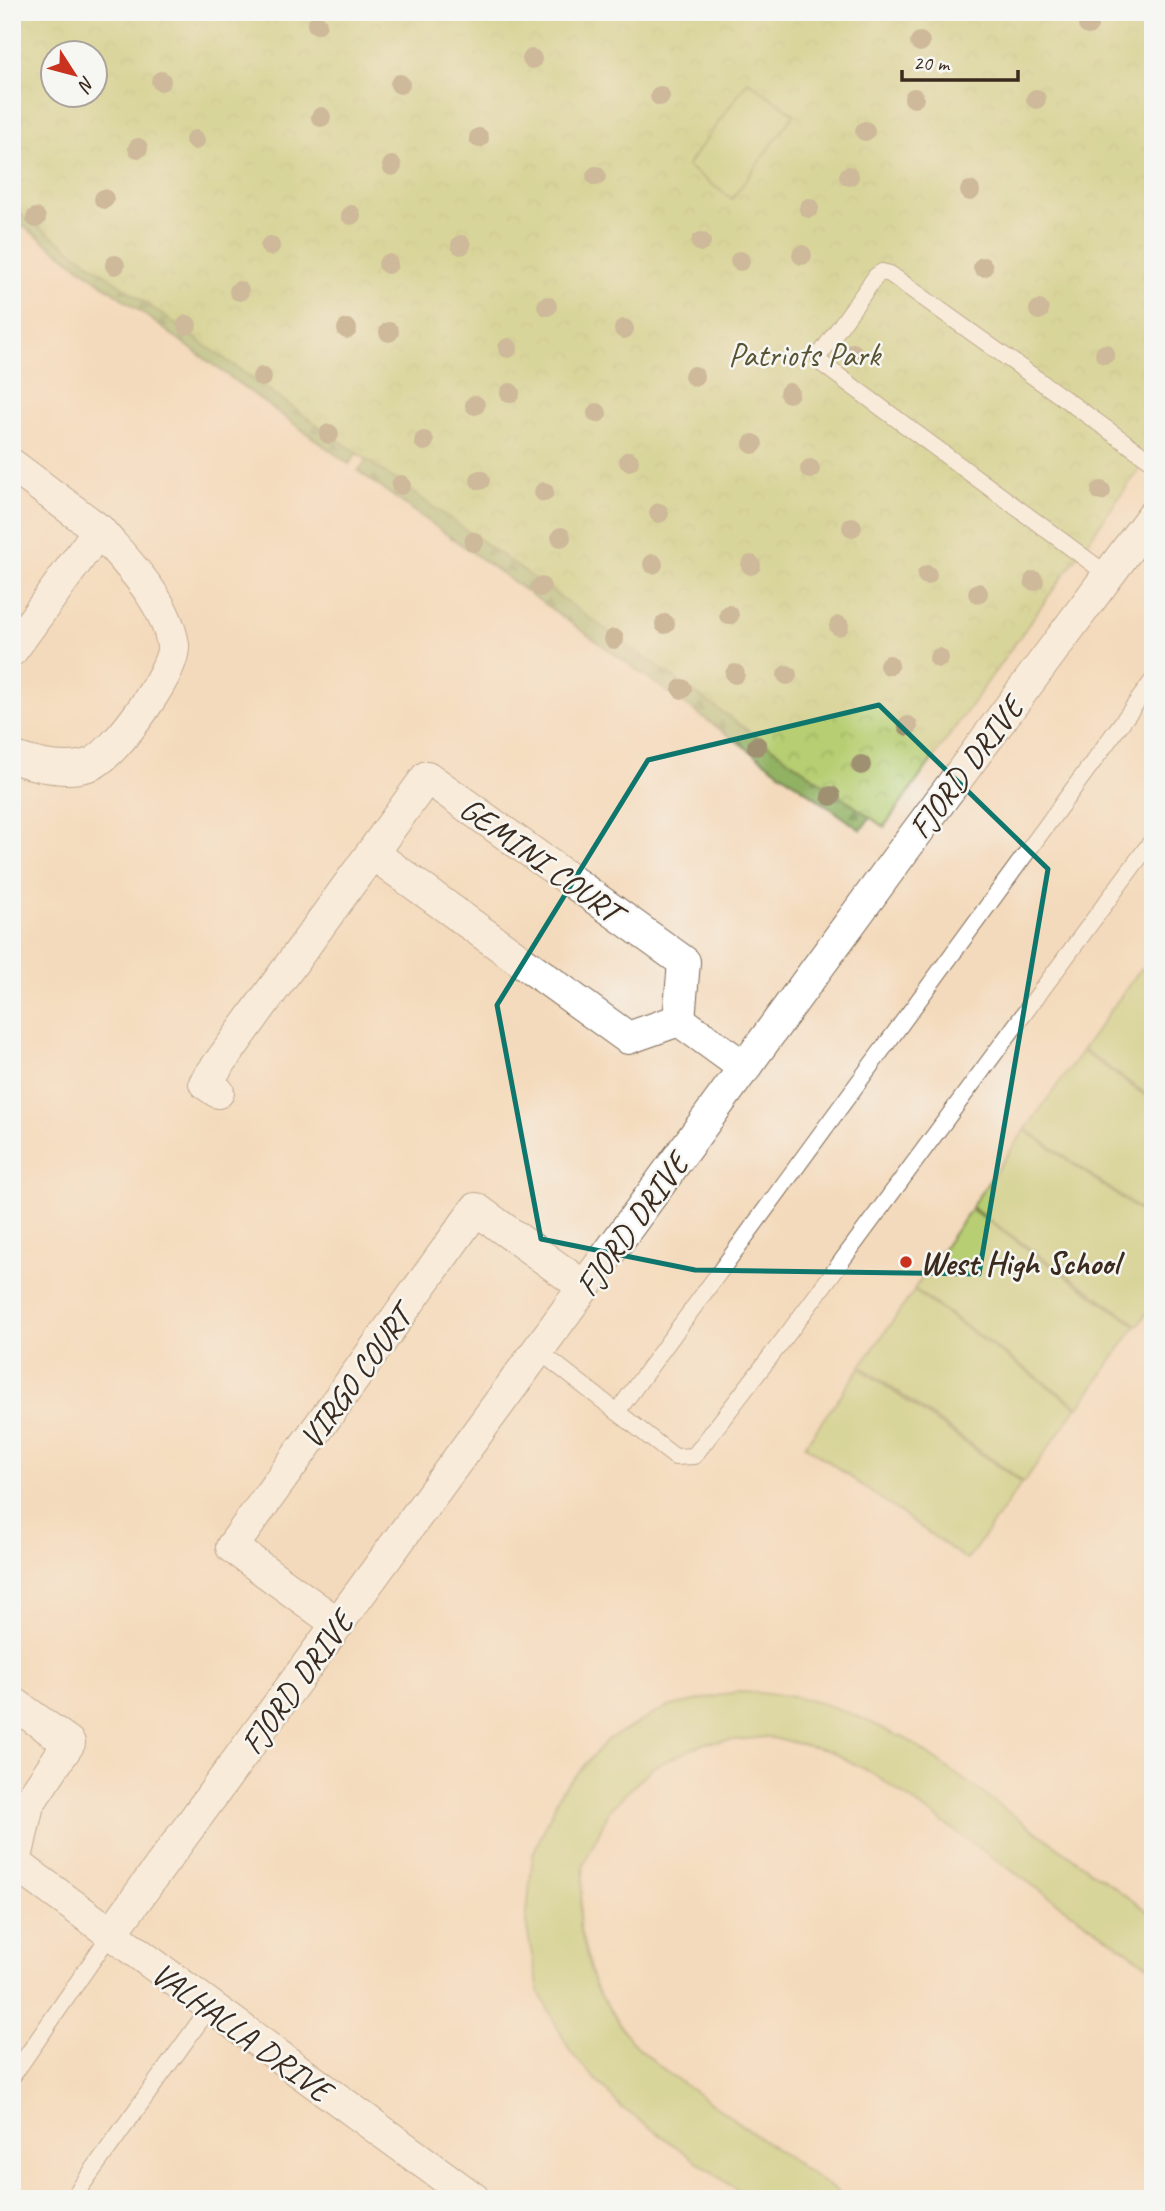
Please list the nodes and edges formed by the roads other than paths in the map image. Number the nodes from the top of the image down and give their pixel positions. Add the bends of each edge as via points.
1 (1153, 462) edge
2 (12, 465) edge
3 (1153, 515) edge
4 (99, 530) junction
5 (1108, 575) junction
6 (12, 650) edge
7 (1153, 680) edge
8 (12, 757) edge
9 (1153, 839) edge
10 (372, 853) junction
11 (679, 1020) junction
12 (745, 1068) junction
13 (218, 1093) dead end
14 (584, 1287) junction
15 (539, 1351) junction
16 (617, 1412) junction
17 (338, 1624) junction
18 (12, 1702) edge
19 (13, 1864) edge
20 (110, 1935) junction
21 (210, 2007) junction
22 (12, 2077) edge
23 (72, 2199) edge
24 (474, 2199) edge

1 - 5 lane via 890,274 876,276 819,356 821,363
2 - 4 street
3 - 5 street, FJORD DRIVE
4 - 6 street
4 - 8 street via 142,580 169,626 173,649 169,670 112,750 93,764 71,769
5 - 12 street, FJORD DRIVE
7 - 16 lane
9 - 16 lane via 694,1456 675,1457
10 - 11 street via 628,1038
10 - 11 street, GEMINI COURT via 427,777 684,962
10 - 13 street, GEMINI COURT via 205,1083
11 - 12 street
12 - 14 street, FJORD DRIVE
14 - 15 street, FJORD DRIVE
14 - 17 street, VIRGO COURT via 476,1209 232,1547
15 - 16 lane
15 - 17 street, FJORD DRIVE
17 - 20 street, FJORD DRIVE
18 - 19 street via 69,1743 28,1804
19 - 20 street, VALHALLA DRIVE
20 - 21 street, VALHALLA DRIVE
20 - 22 lane
21 - 23 lane
21 - 24 street, VALHALLA DRIVE

